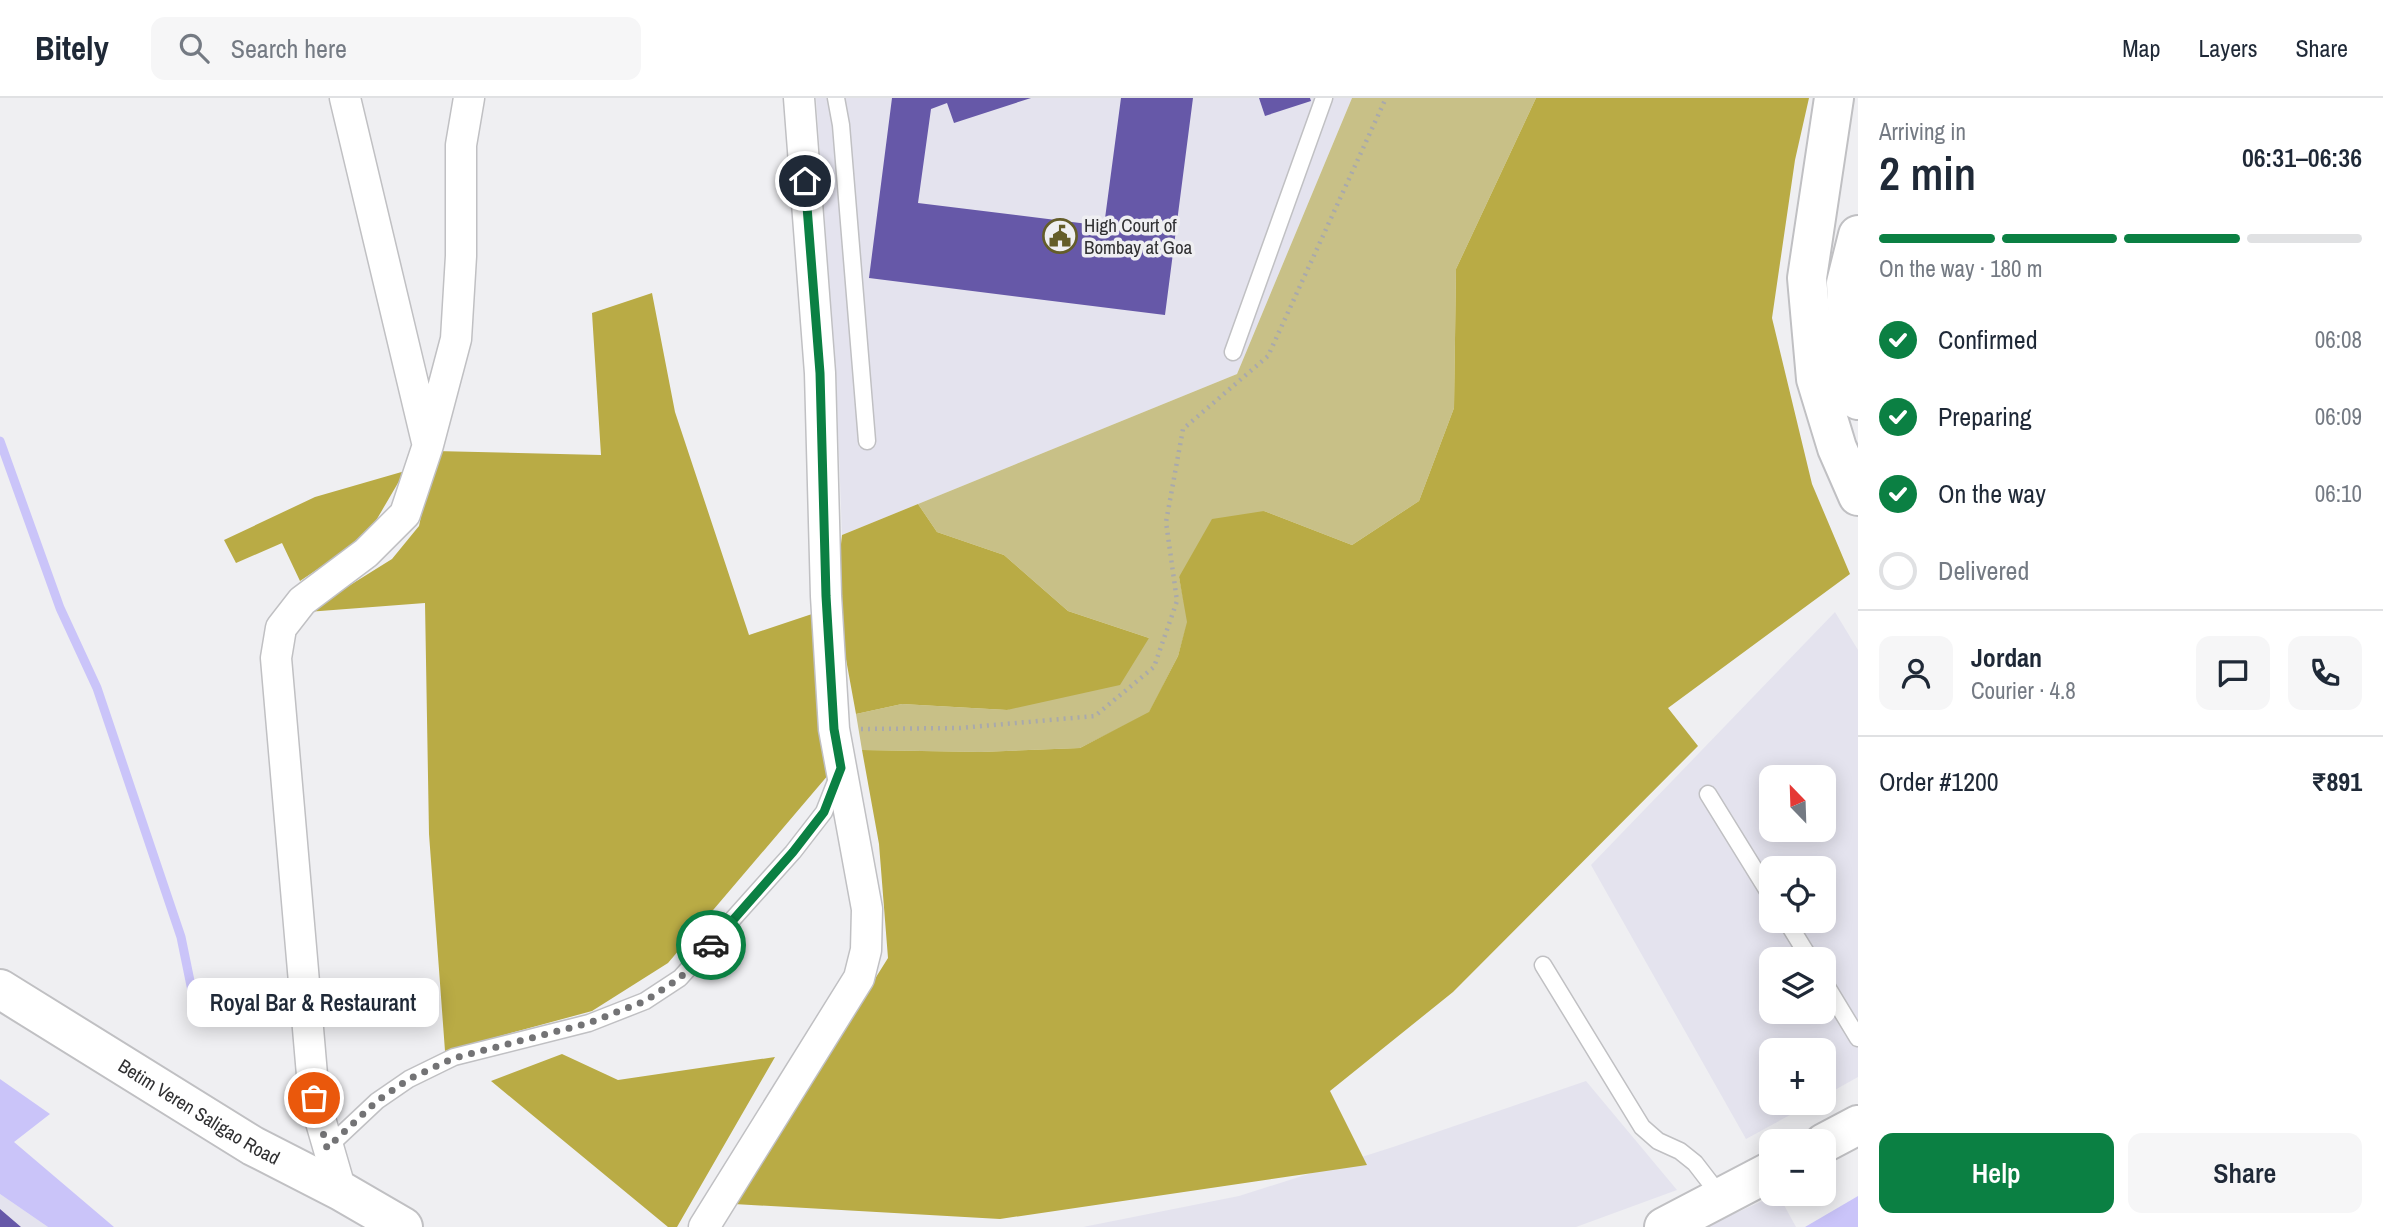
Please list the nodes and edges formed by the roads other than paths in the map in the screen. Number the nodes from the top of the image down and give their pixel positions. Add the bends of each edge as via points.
1 (345, 98) edge
2 (469, 98) edge
3 (799, 98) edge
4 (836, 98) edge
5 (1324, 98) edge
6 (1834, 98) edge
7 (1858, 235) edge
8 (1233, 352) dead end
9 (1858, 400) edge
10 (867, 441) dead end
11 (428, 445) junction
12 (1858, 496) edge
13 (841, 768) junction
14 (1708, 794) dead end
15 (1759, 877) edge
16 (1543, 965) dead end
17 (0, 989) edge
18 (1836, 1002) edge
19 (1858, 1038) edge
20 (1858, 1125) edge
21 (1836, 1137) edge
22 (327, 1148) junction
23 (1759, 1178) edge
24 (341, 1191) junction
25 (1722, 1198) junction
26 (403, 1227) edge
27 (704, 1227) edge
28 (1664, 1227) edge

1 - 11 street
2 - 11 street via 461,145 456,339
3 - 13 street via 820,373 834,729
4 - 10 lane
5 - 8 lane
6 - 12 main road via 1807,278 1816,379
7 - 9 main road via 1846,283 1850,373
11 - 22 street via 405,514 366,553 302,601 281,628 276,657 314,1098
13 - 22 lane via 824,812 680,978 645,1001 589,1023 454,1058 421,1073 377,1101
13 - 27 street via 867,908 866,950 859,978
14 - 15 lane
16 - 25 lane via 1642,1127 1695,1163
17 - 24 main road, Betim Veren Saligao Road via 253,1146
18 - 19 lane
20 - 21 main road
22 - 24 street
23 - 25 main road
24 - 26 main road, Betim Veren Saligao Road
25 - 28 main road

